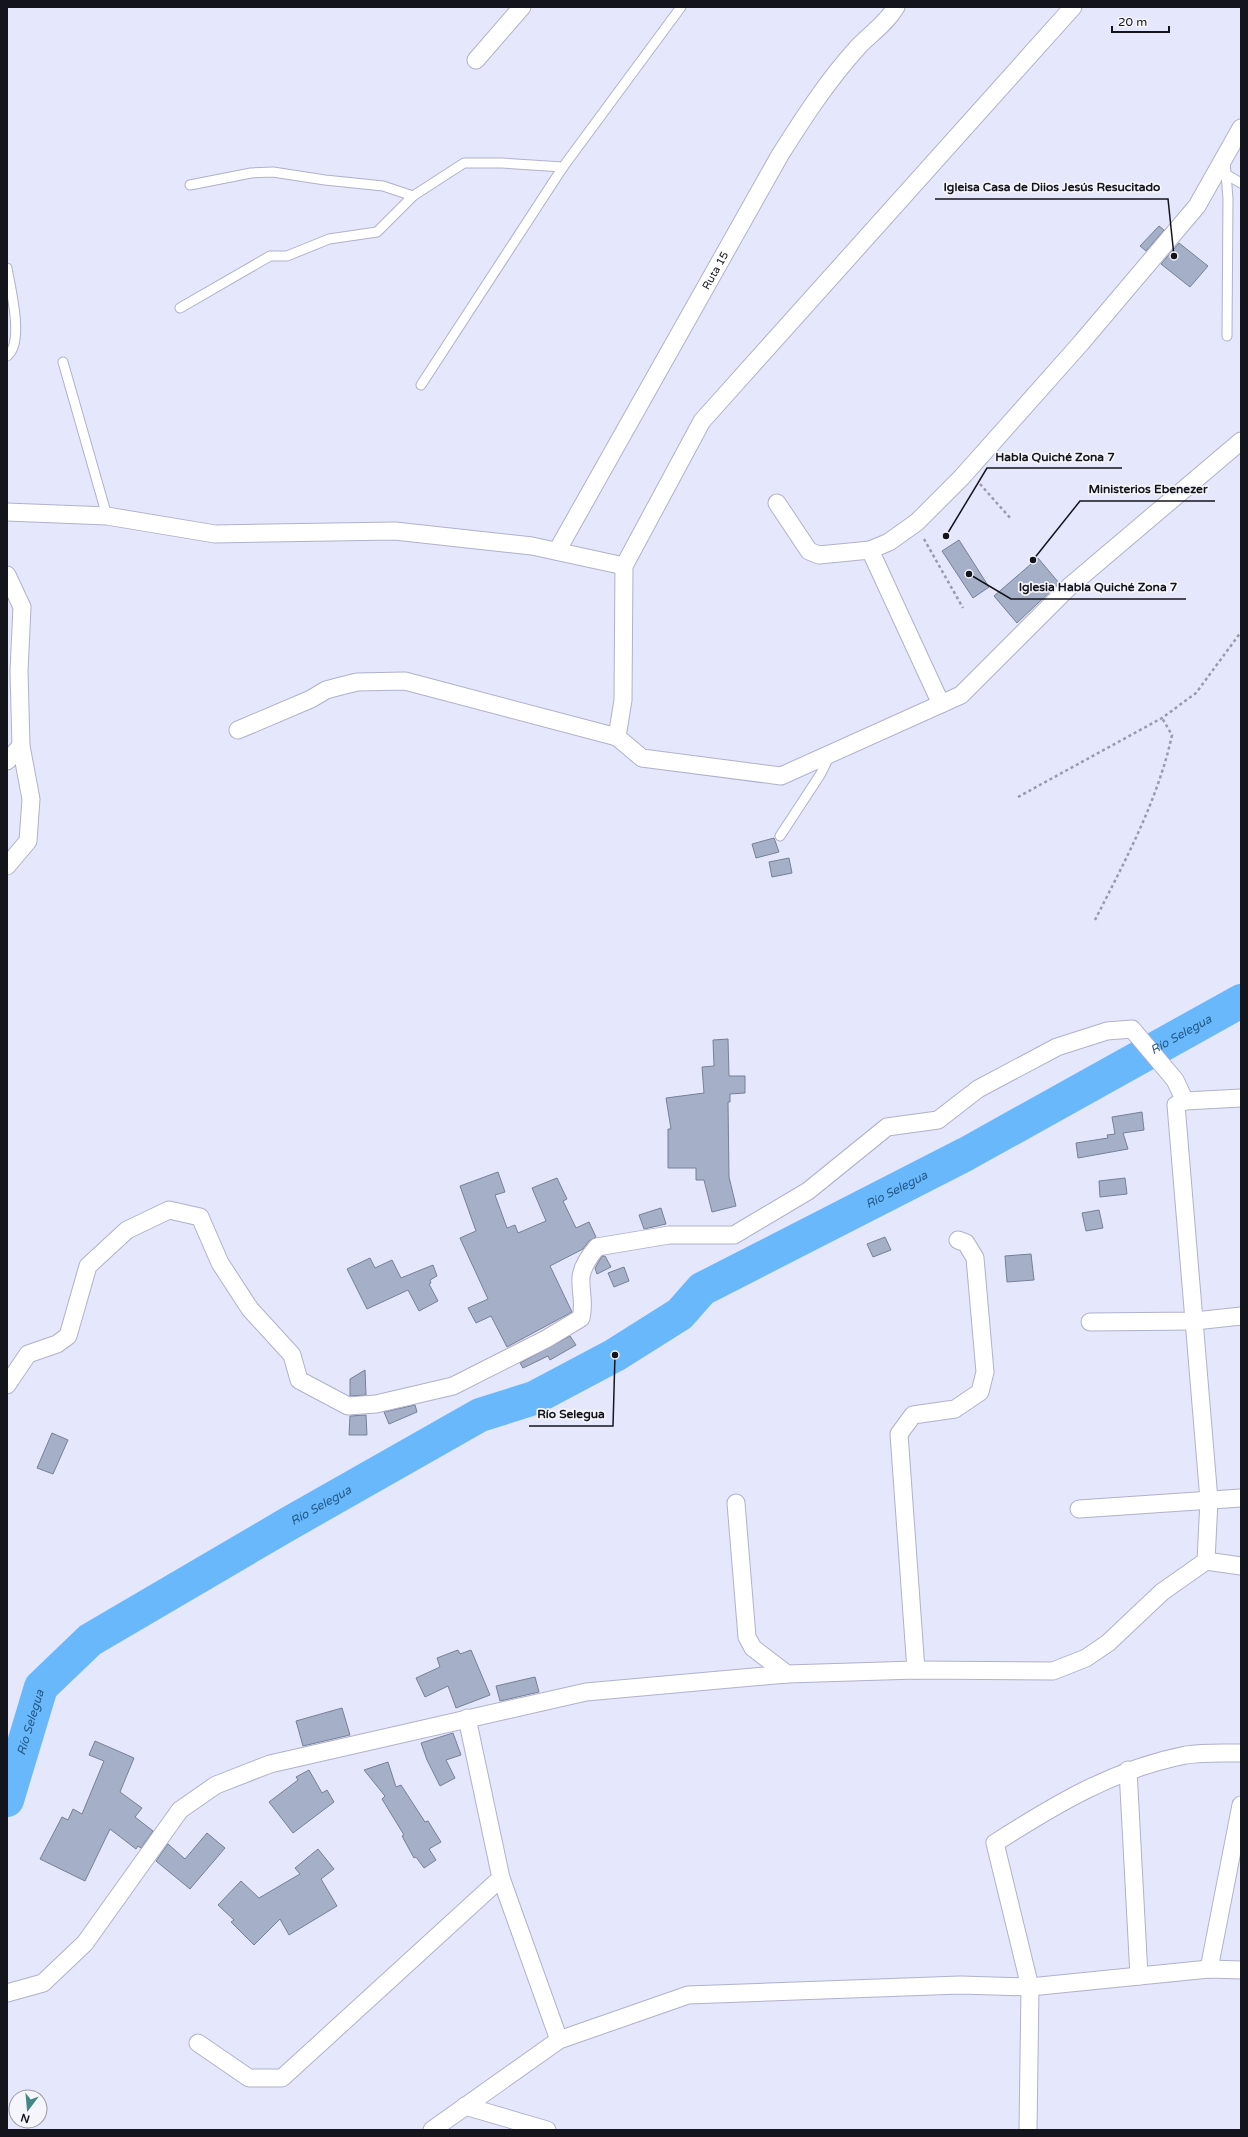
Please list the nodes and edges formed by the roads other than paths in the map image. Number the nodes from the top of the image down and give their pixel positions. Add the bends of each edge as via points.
1 (522, 7) edge
2 (682, 7) edge
3 (896, 7) edge
4 (1073, 7) edge
5 (476, 60) dead end
6 (1241, 128) edge
7 (1225, 157) junction
8 (563, 167) junction
9 (1227, 175) junction
10 (1241, 182) edge
11 (190, 185) dead end
12 (413, 196) junction
13 (7, 268) edge
14 (180, 308) dead end
15 (1227, 336) dead end
16 (7, 356) edge
17 (63, 362) dead end
18 (420, 385) dead end
19 (1241, 441) edge
20 (777, 503) dead end
21 (7, 512) edge
22 (107, 516) junction
23 (870, 550) junction
24 (557, 551) junction
25 (624, 566) junction
26 (7, 576) edge
27 (941, 704) junction
28 (238, 730) dead end
29 (617, 737) junction
30 (21, 746) junction
31 (830, 754) junction
32 (7, 761) edge
33 (780, 836) dead end
34 (7, 866) edge
35 (1241, 1098) edge
36 (1185, 1101) junction
37 (958, 1240) dead end
38 (1241, 1316) edge
39 (1195, 1321) junction
40 (1090, 1322) dead end
41 (7, 1385) edge
42 (1241, 1498) edge
43 (1209, 1500) junction
44 (736, 1502) dead end
45 (1079, 1509) dead end
46 (1206, 1561) junction
47 (1241, 1566) edge
48 (916, 1670) junction
49 (787, 1674) junction
50 (467, 1718) junction
51 (1241, 1753) edge
52 (1128, 1770) junction
53 (1241, 1805) edge
54 (501, 1878) junction
55 (1209, 1969) junction
56 (1241, 1970) edge
57 (1139, 1976) junction
58 (1030, 1987) junction
59 (7, 1993) edge
60 (559, 2040) junction
61 (198, 2043) dead end
62 (466, 2106) junction
63 (432, 2130) edge
64 (547, 2130) edge
65 (1028, 2130) edge

1 - 5 street
2 - 8 lane
3 - 24 street, Ruta 15 via 889,20 859,46 815,100 780,154
4 - 25 street via 702,421
6 - 7 street
7 - 9 lane
7 - 23 street via 1197,206 1082,343 967,470 915,523 889,542
8 - 12 lane via 502,162 464,163
8 - 18 lane
9 - 10 lane
9 - 15 lane
11 - 12 lane via 251,173 273,172 383,186
12 - 14 lane via 377,232 329,239 287,256 270,256
13 - 16 lane via 16,322 15,341 11,353
17 - 22 lane
19 - 27 street via 1070,586 961,695
20 - 23 street via 809,551 827,556
21 - 22 street
22 - 24 street via 215,534 395,531
23 - 27 street
24 - 25 street
25 - 29 street via 623,700
26 - 30 street via 22,607 19,671
27 - 31 street
28 - 29 street via 326,690 357,682 405,681
29 - 31 street via 642,758 781,776
30 - 32 street
30 - 34 street via 31,798 28,841
31 - 33 lane via 820,775
35 - 36 street
36 - 39 street via 1176,1105
36 - 41 street via 1175,1080 1132,1030 1107,1031 1057,1047 978,1089 938,1120 887,1126 808,1191 734,1235 669,1234 598,1247 591,1254 581,1276 584,1307 581,1318 546,1339 453,1386 376,1404 348,1406 299,1380 292,1355 250,1309 220,1263 200,1217 169,1210 127,1230 88,1266 68,1336 57,1344 28,1354
37 - 48 street via 966,1243 975,1258 985,1372 980,1392 955,1409 913,1415 899,1434
38 - 39 street
39 - 40 street
39 - 43 street
42 - 43 street
43 - 45 street
43 - 46 street
44 - 49 street via 747,1637 753,1648
46 - 47 street
46 - 48 street via 1162,1592 1108,1643 1086,1658 1053,1671
48 - 49 street
49 - 50 street via 586,1692
50 - 54 street
50 - 59 street via 270,1764 216,1785 180,1810 85,1944 43,1983
51 - 52 street via 1188,1755
52 - 57 street
52 - 58 street via 1052,1807 995,1843
53 - 55 street
54 - 60 street
54 - 61 street via 282,2078 249,2078
55 - 56 street
55 - 57 street
57 - 58 street
58 - 60 street via 960,1985 688,1995
58 - 65 street
60 - 62 street
62 - 63 street
62 - 64 street

